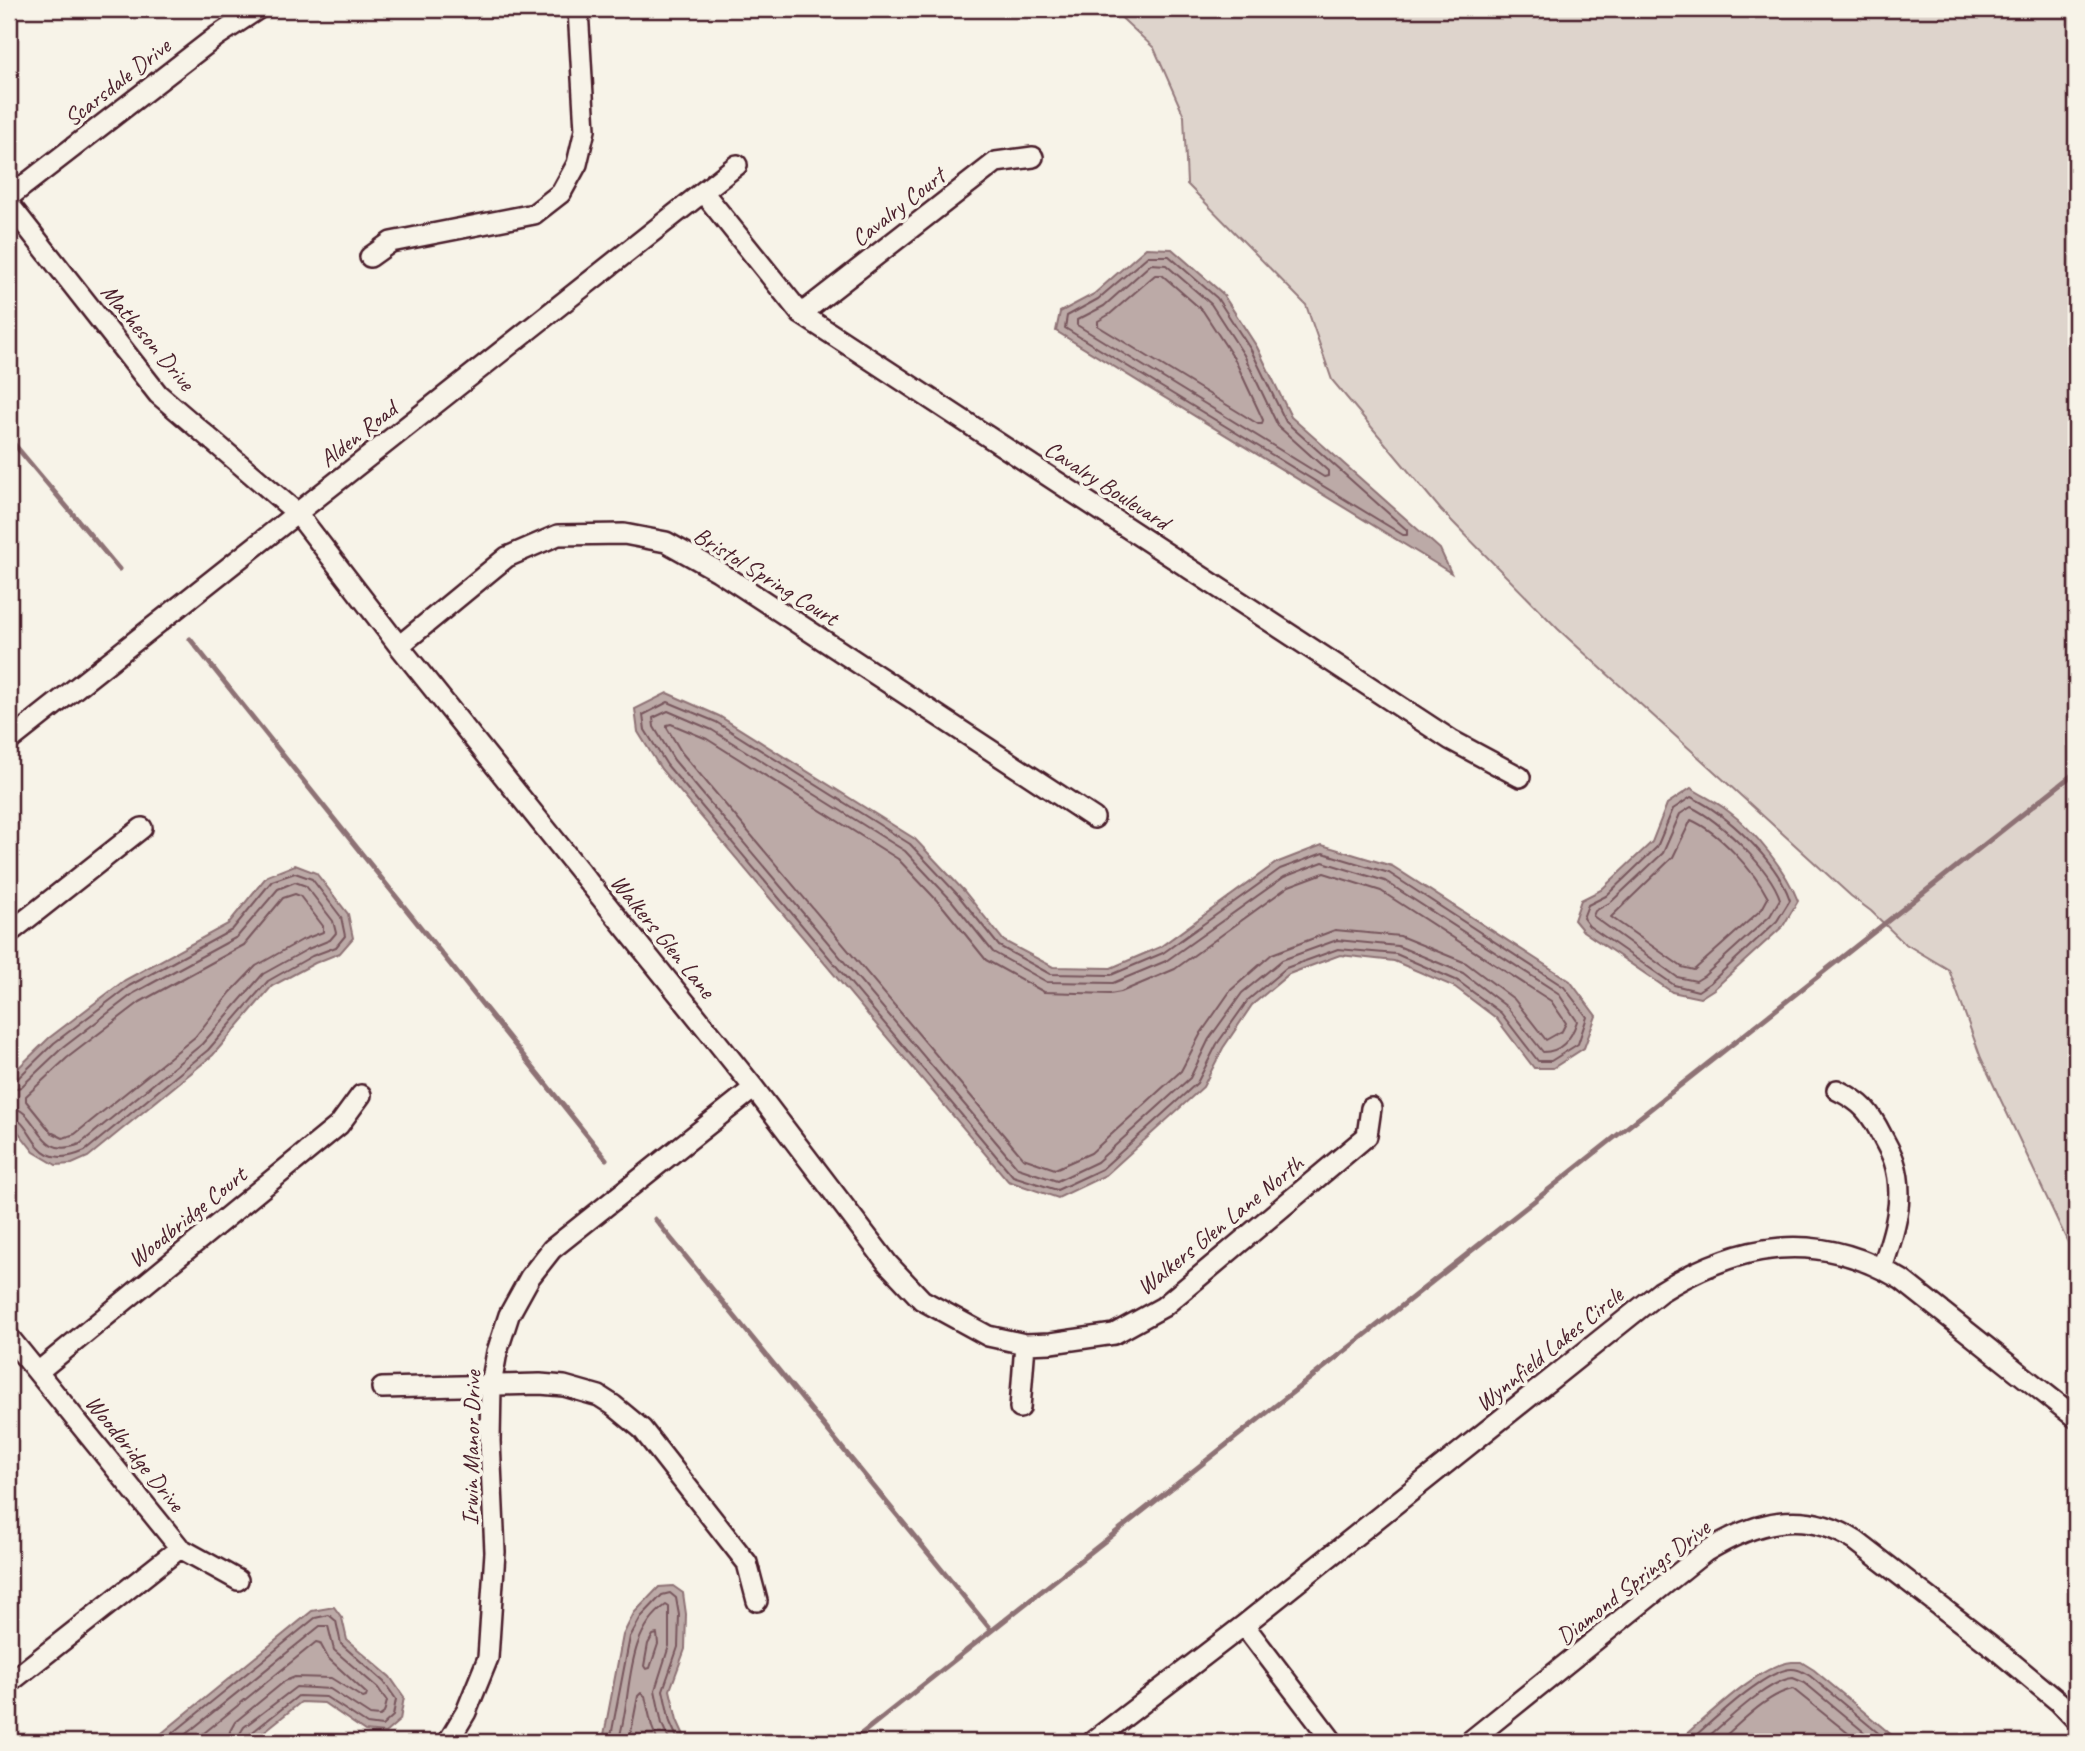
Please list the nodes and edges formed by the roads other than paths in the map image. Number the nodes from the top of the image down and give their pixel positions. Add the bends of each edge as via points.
1 (258, 9) edge
2 (578, 9) edge
3 (1033, 157) dead end
4 (737, 165) dead end
5 (703, 192) junction
6 (9, 197) edge
7 (9, 204) edge
8 (370, 257) dead end
9 (801, 314) junction
10 (297, 513) junction
11 (399, 646) junction
12 (9, 741) edge
13 (1520, 777) dead end
14 (1094, 818) dead end
15 (142, 828) dead end
16 (9, 933) edge
17 (754, 1088) junction
18 (1838, 1090) dead end
19 (360, 1095) dead end
20 (1371, 1108) dead end
21 (1882, 1268) junction
22 (9, 1337) edge
23 (1025, 1344) junction
24 (38, 1371) junction
25 (491, 1385) junction
26 (382, 1388) dead end
27 (1020, 1408) dead end
28 (2076, 1418) edge
29 (180, 1548) junction
30 (238, 1580) dead end
31 (757, 1601) dead end
32 (1244, 1625) junction
33 (9, 1683) edge
34 (2076, 1720) edge
35 (448, 1742) edge
36 (1092, 1742) edge
37 (1334, 1742) edge
38 (1469, 1742) edge

1 - 6 street, Scarsdale Drive
2 - 8 street via 585,130 577,164 561,193 534,214 391,242
3 - 9 street, Cavalry Court via 996,162
4 - 5 street, Alden Road
5 - 9 street, Cavalry Boulevard
5 - 10 street, Alden Road
7 - 10 street, Matheson Drive via 158,394
9 - 13 street, Cavalry Boulevard via 1440,733
10 - 11 street, Walkers Glen Lane
10 - 12 street, Alden Road
11 - 14 street, Bristol Spring Court via 507,557 558,536 624,534 666,542 718,571
11 - 17 street, Walkers Glen Lane
15 - 16 street
17 - 23 street, Walkers Glen Lane via 888,1264 922,1300 988,1336
17 - 25 street, Irwin Manor Drive via 552,1249 509,1315
18 - 21 street via 1858,1101 1873,1118 1894,1161 1899,1201 1895,1231
19 - 24 street, Woodbridge Court via 339,1125
20 - 23 street, Walkers Glen Lane North via 1367,1136 1163,1307 1114,1334
21 - 28 street, Wynnfield Lakes Circle
21 - 32 street, Wynnfield Lakes Circle via 1833,1251 1789,1248 1744,1253 1694,1271 1652,1298
22 - 24 street, Woodbridge Drive
23 - 27 street
24 - 29 street, Woodbridge Drive
25 - 26 street
25 - 31 street via 564,1385 613,1405 642,1429 747,1563
25 - 35 street, Irwin Manor Drive via 495,1552 488,1658
29 - 30 street, Woodbridge Drive
29 - 33 street
32 - 36 street, Wynnfield Lakes Circle
32 - 37 street
34 - 38 street, Diamond Springs Drive via 1993,1647 1856,1541 1824,1525 1791,1521 1753,1527 1705,1552

